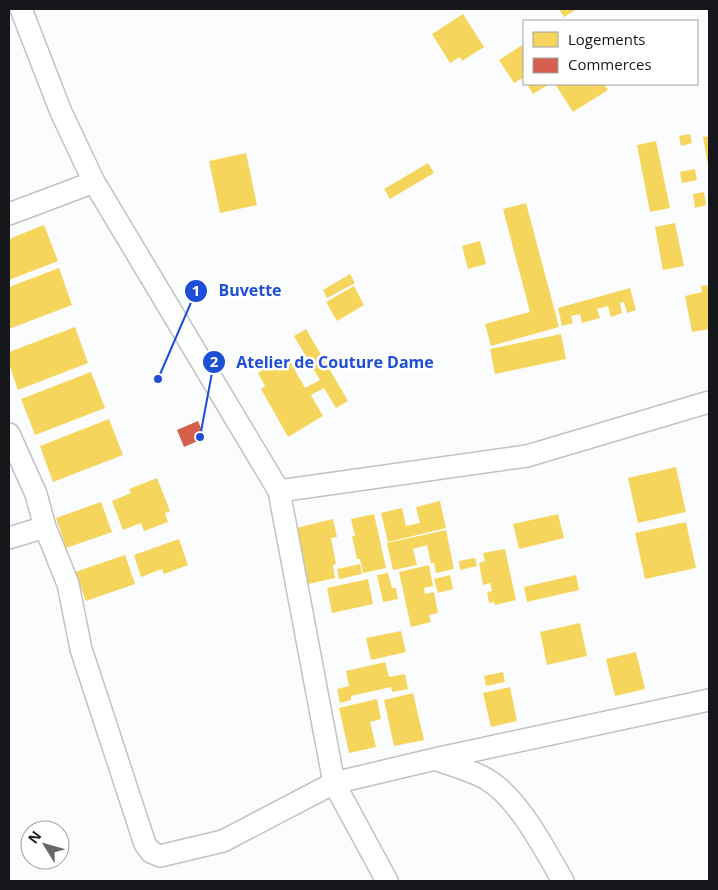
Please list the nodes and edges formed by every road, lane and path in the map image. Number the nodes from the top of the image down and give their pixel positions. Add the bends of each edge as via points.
1 (22, 9) edge
2 (94, 182) junction
3 (9, 214) edge
4 (709, 402) edge
5 (9, 434) edge
6 (278, 490) junction
7 (45, 528) junction
8 (9, 538) edge
9 (709, 700) edge
10 (435, 759) junction
11 (334, 783) junction
12 (387, 881) edge
13 (563, 881) edge

1 - 2 street via 61,112
2 - 3 street
2 - 6 street
4 - 6 street via 527,456
5 - 7 street via 36,494
6 - 11 street
7 - 8 street
7 - 11 street via 68,584 81,649 145,844 151,852 160,856 223,841
9 - 10 street
10 - 11 street
10 - 13 street via 488,780 509,797
11 - 12 street

